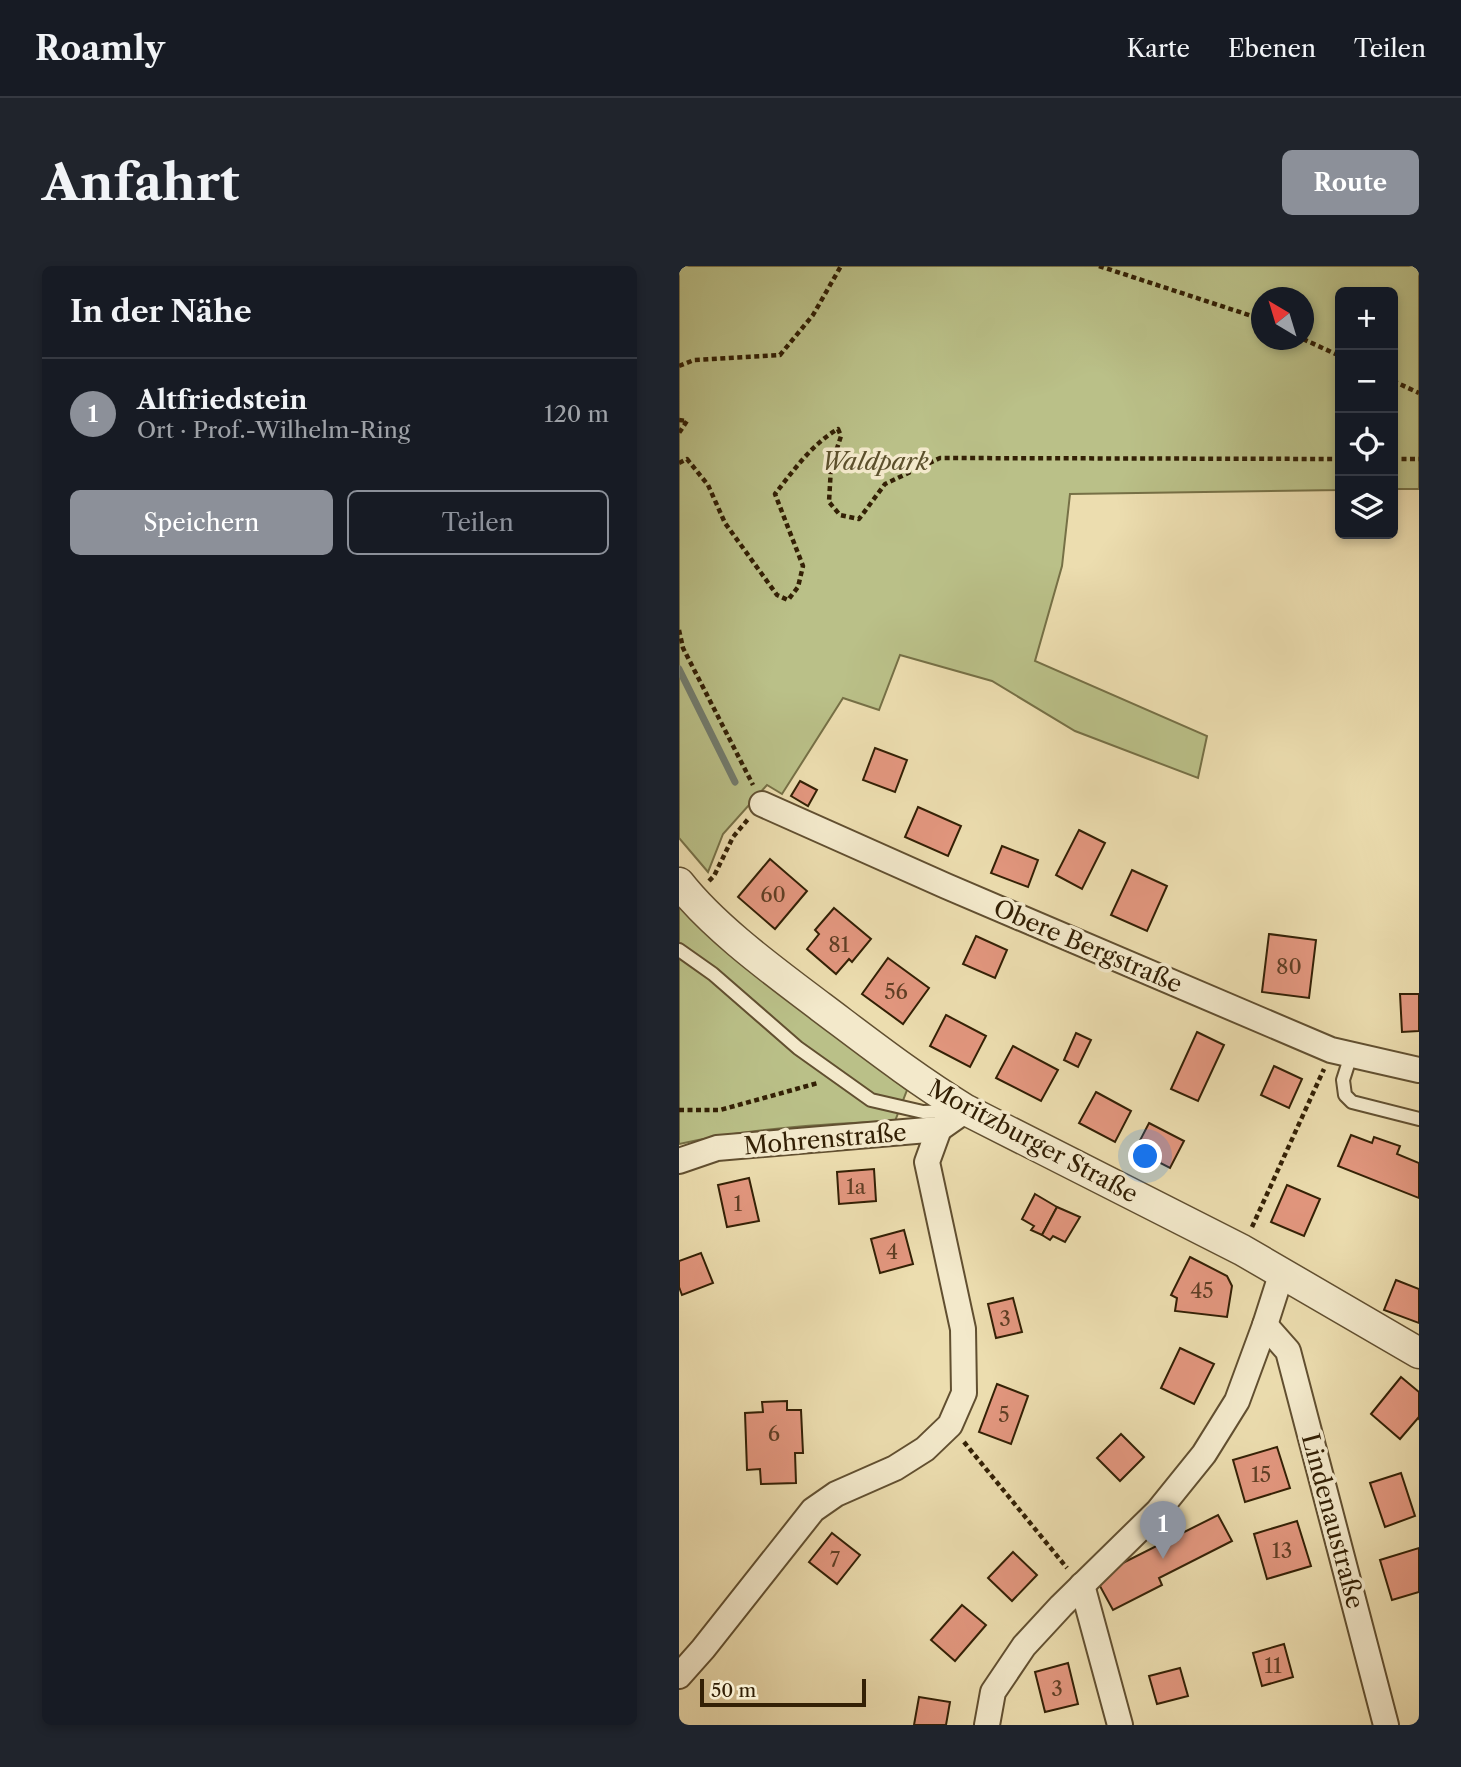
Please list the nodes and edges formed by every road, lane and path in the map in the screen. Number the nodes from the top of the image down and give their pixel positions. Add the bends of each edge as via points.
1 (841, 266) edge
2 (1099, 266) edge
3 (1251, 315) edge
4 (1314, 344) edge
5 (1335, 354) edge
6 (679, 366) edge
7 (1398, 383) edge
8 (1419, 393) edge
9 (679, 420) edge
10 (679, 433) edge
11 (1335, 459) edge
12 (1398, 459) edge
13 (1419, 459) edge
14 (679, 463) edge
15 (679, 631) edge
16 (762, 804) joint
17 (733, 837) dead end
18 (714, 876) dead end
19 (679, 883) edge
20 (679, 950) edge
21 (1341, 1053) junction
22 (1419, 1070) edge
23 (839, 1078) junction
24 (679, 1110) edge
25 (966, 1110) junction
26 (1419, 1119) edge
27 (939, 1129) junction
28 (679, 1161) edge
29 (1242, 1250) junction
30 (1282, 1272) junction
31 (1265, 1325) junction
32 (1419, 1353) edge
33 (950, 1425) junction
34 (1082, 1585) junction
35 (679, 1676) edge
36 (987, 1725) edge
37 (1120, 1725) edge
38 (1386, 1725) edge

1 - 6 path via 813,315 780,355 694,360
2 - 3 path
4 - 5 path
7 - 8 path
9 - 10 path via 687,421
11 - 14 path via 940,458 885,484 859,519 840,514 829,502 831,467 841,436 838,429 803,459 775,494 803,566 788,600 776,596 725,523 708,485 687,460
12 - 13 path
15 - 16 path
16 - 21 street, Obere Bergstraße
17 - 18 path
19 - 25 street, Moritzburger Straße via 771,970 923,1084
20 - 23 lane
21 - 22 street, Obere Bergstraße
21 - 26 lane via 1345,1095 1352,1102
21 - 29 path
23 - 24 path via 720,1111
23 - 25 lane via 871,1100 923,1112
25 - 27 street, Mohrenstraße
25 - 29 street, Moritzburger Straße
27 - 28 street, Mohrenstraße via 728,1147
27 - 33 street via 927,1162 963,1329 964,1393
29 - 30 street, Moritzburger Straße
30 - 31 street
30 - 32 street, Moritzburger Straße
31 - 34 street via 1237,1401 1205,1454 1158,1511
31 - 38 street, Lindenaustraße via 1288,1351
33 - 34 path
33 - 35 street via 925,1449 895,1468 836,1494 813,1510
34 - 36 street via 1024,1647 993,1692
34 - 37 street

